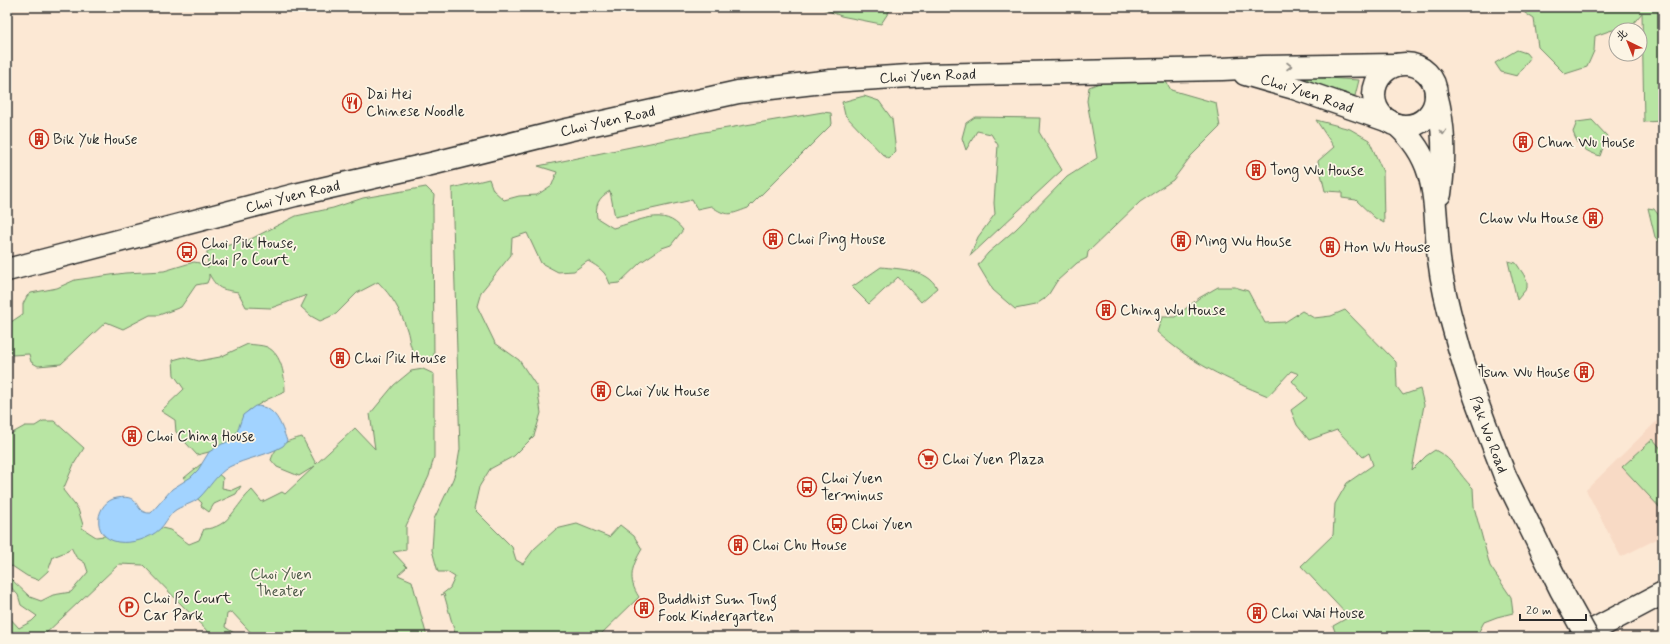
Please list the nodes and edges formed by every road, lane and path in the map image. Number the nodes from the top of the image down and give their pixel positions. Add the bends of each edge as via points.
1 (1396, 65) junction
2 (1222, 69) junction
3 (1436, 94) junction
4 (1394, 123) junction
5 (1436, 218) junction
6 (7, 270) edge
7 (1663, 593) edge
8 (1580, 637) edge
9 (1587, 637) edge

2 -> 1 main road, Choi Yuen Road
1 - 3 main road via 1412,65 1426,73
1 - 4 main road via 1382,74 1374,96 1378,111
2 - 4 main road, Choi Yuen Road via 1294,88
2 - 6 main road, Choi Yuen Road via 925,75 831,81 738,92 581,126 424,166 295,195
3 - 4 main road via 1432,110 1427,116 1406,126
3 -> 5 main road, Pak Wo Road via 1441,113 1444,154
4 - 5 main road, Pak Wo Road via 1414,142 1426,162
5 - 9 main road, Pak Wo Road, bridge via 1444,292 1475,397 1505,476
7 - 8 main road

